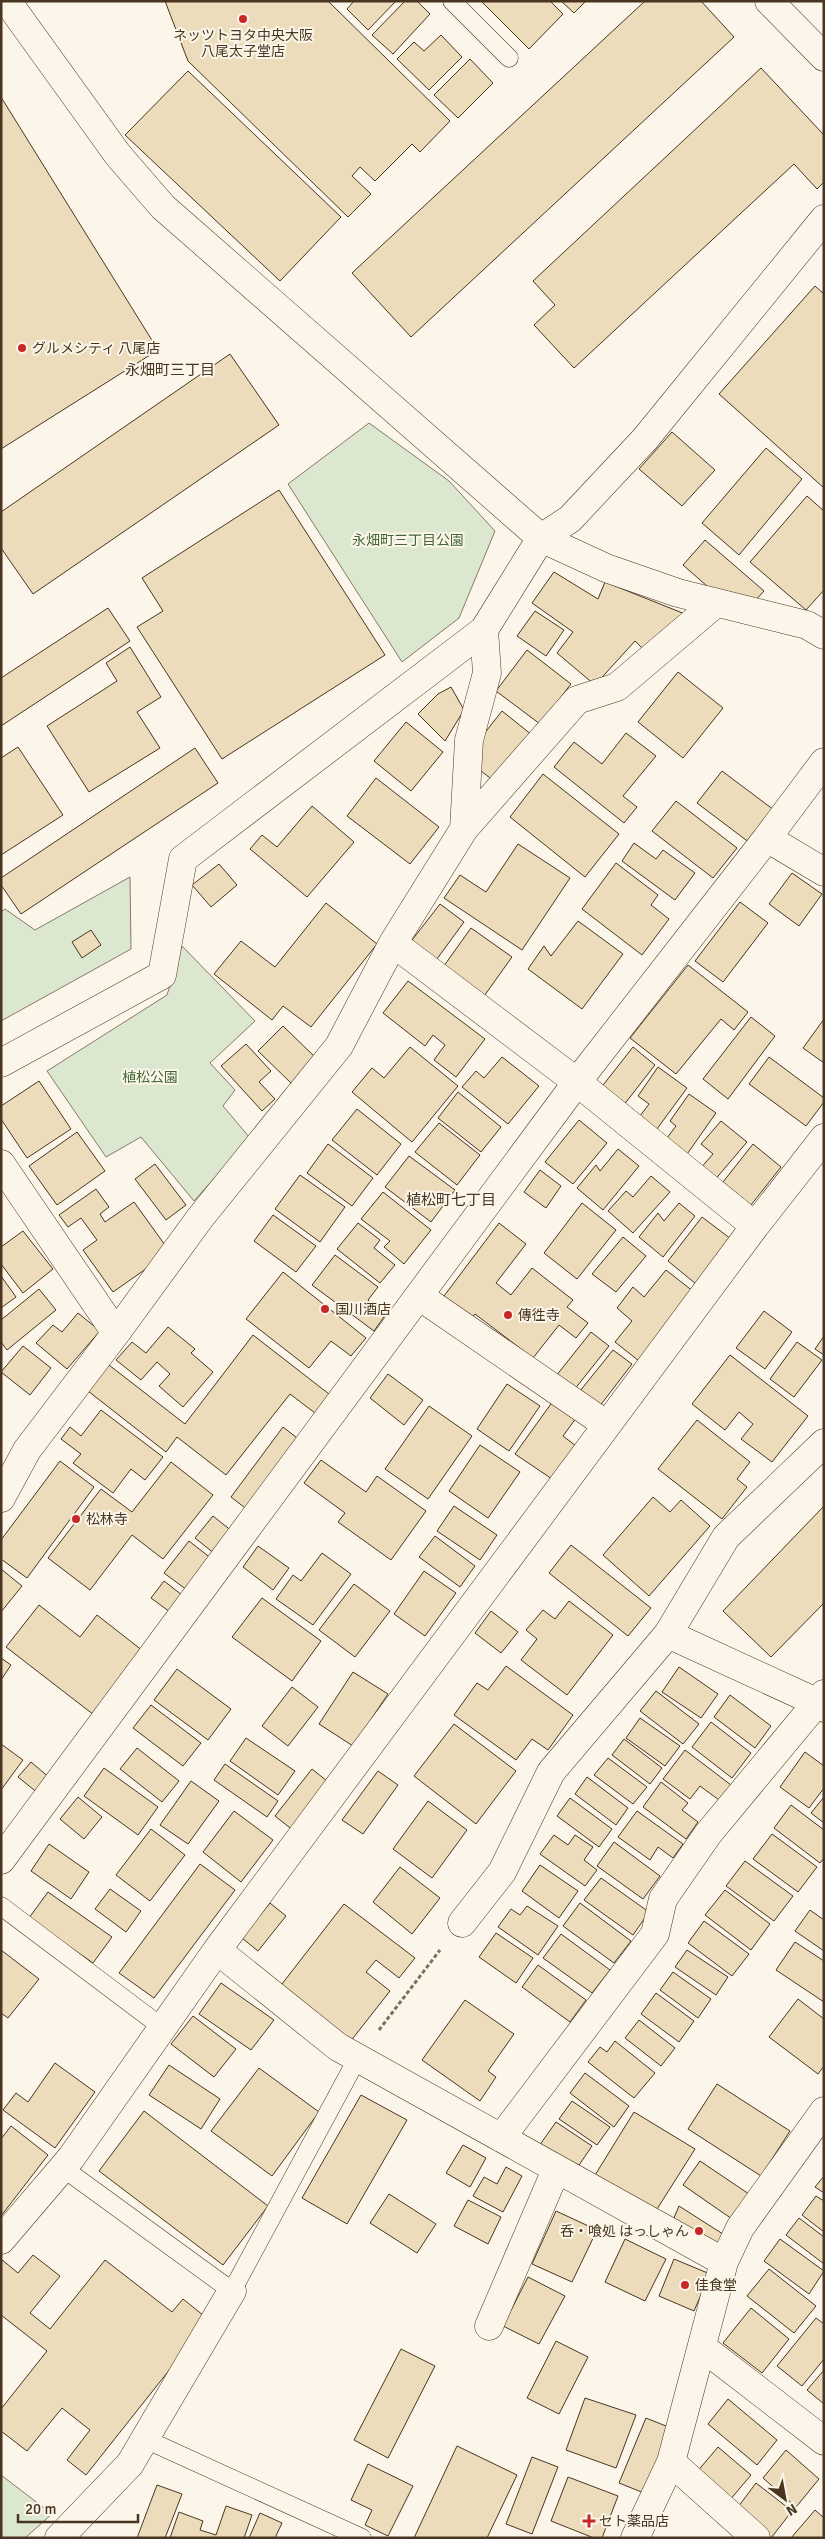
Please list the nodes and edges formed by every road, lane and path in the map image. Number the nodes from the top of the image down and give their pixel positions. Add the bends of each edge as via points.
1 (7, 1) edge
2 (452, 1) edge
3 (769, 1) edge
4 (824, 57) edge
5 (509, 58) dead end
6 (824, 219) edge
7 (541, 538) junction
8 (716, 603) junction
9 (484, 630) junction
10 (824, 635) edge
11 (824, 762) edge
12 (464, 828) junction
13 (766, 838) junction
14 (824, 872) edge
15 (393, 943) junction
16 (1, 1062) edge
17 (577, 1082) junction
18 (824, 1138) edge
19 (4, 1175) edge
20 (755, 1226) junction
21 (419, 1296) junction
22 (116, 1333) junction
23 (608, 1425) junction
24 (824, 1444) edge
25 (1, 1498) edge
26 (668, 1634) junction
27 (821, 1701) edge
28 (1, 1860) edge
29 (1, 1906) edge
30 (462, 1922) joint
31 (217, 1950) junction
32 (164, 2028) junction
33 (357, 2059) junction
34 (824, 2111) edge
35 (501, 2138) junction
36 (63, 2168) junction
37 (556, 2170) junction
38 (1, 2240) edge
39 (724, 2262) junction
40 (232, 2291) junction
41 (489, 2326) dead end
42 (702, 2347) junction
43 (145, 2439) junction
44 (824, 2442) edge
45 (671, 2462) junction
46 (59, 2538) edge
47 (362, 2538) edge
48 (635, 2538) edge
49 (756, 2538) edge

1 - 7 street via 118,155 164,207
2 - 5 lane
3 - 4 street
6 - 7 street via 645,439 570,519
7 - 8 street via 606,568 678,594
7 - 9 street
8 - 10 street via 807,625
8 - 12 street via 617,687 577,700
9 - 12 street via 487,673 469,740
9 - 16 street via 183,859 162,975
11 - 13 street
12 - 15 street
13 - 14 street
13 - 17 street
15 - 17 street
15 - 22 street via 339,1046 200,1218
17 - 20 street
17 - 21 street
18 - 20 street
19 - 22 street
20 - 23 street
21 - 23 street
21 - 28 street
22 - 25 street via 26,1450
23 - 31 street
24 - 26 street via 726,1537
26 - 27 street
26 - 30 street via 551,1772 502,1872
27 - 35 street via 708,1834 663,1899 655,1934
29 - 32 lane
30 - 33 path
31 - 32 street
31 - 33 street
32 - 36 street
33 - 35 street
33 - 40 lane
34 - 39 street via 740,2228
35 - 37 street
36 - 38 street
36 - 40 lane
37 - 39 street
37 - 41 street
39 - 42 street
40 - 43 street
42 - 44 street
42 - 45 street
43 - 46 street via 130,2464
43 - 47 lane
45 - 48 street
45 - 49 street

